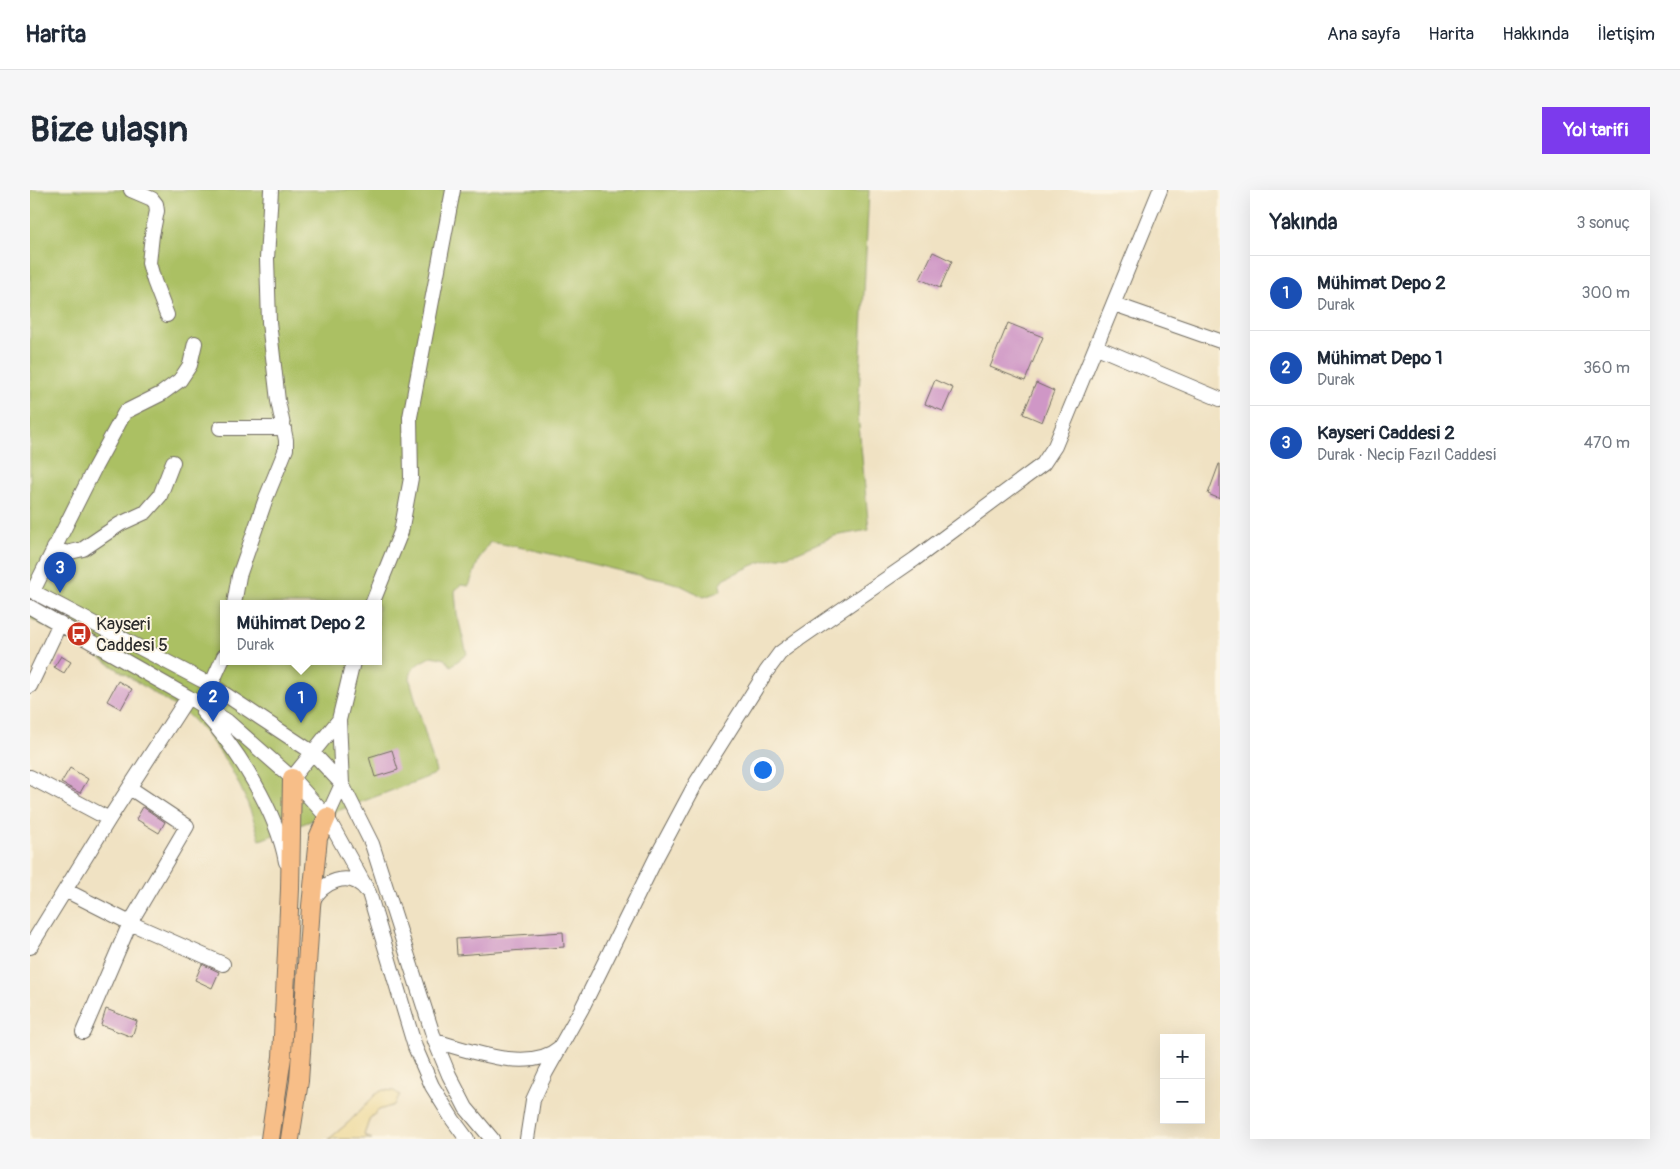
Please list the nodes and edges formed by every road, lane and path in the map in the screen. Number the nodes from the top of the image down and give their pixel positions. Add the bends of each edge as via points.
1 (131, 190) edge
2 (271, 190) edge
3 (453, 190) edge
4 (1160, 190) edge
5 (1114, 304) junction
6 (168, 316) dead end
7 (1220, 341) edge
8 (195, 343) dead end
9 (1096, 346) junction
10 (1220, 399) edge
11 (220, 428) dead end
12 (284, 428) junction
13 (174, 462) dead end
14 (54, 548) junction
15 (31, 591) edge
16 (235, 600) edge
17 (374, 600) edge
18 (30, 607) edge
19 (60, 623) junction
20 (220, 665) edge
21 (352, 665) edge
22 (211, 685) junction
23 (30, 686) edge
24 (188, 697) junction
25 (339, 720) junction
26 (312, 752) junction
27 (30, 778) edge
28 (292, 778) junction
29 (342, 784) junction
30 (130, 788) junction
31 (328, 817) junction
32 (109, 819) junction
33 (290, 889) junction
34 (65, 890) junction
35 (369, 893) junction
36 (310, 906) junction
37 (130, 923) junction
38 (30, 947) edge
39 (223, 964) dead end
40 (83, 1032) dead end
41 (435, 1041) junction
42 (562, 1045) junction
43 (270, 1139) edge
44 (290, 1139) edge
45 (468, 1139) edge
46 (492, 1139) edge
47 (527, 1139) edge

1 - 6 street via 156,204 149,263
2 - 12 street via 269,322
3 - 17 street via 410,417 411,478 401,532
4 - 5 street
5 - 7 street
5 - 9 street
8 - 14 street via 190,365 180,380 161,394 125,412
9 - 10 street
9 - 42 street via 1055,446 1043,464 780,653 696,783
11 - 12 street
12 - 16 street via 286,449 239,576
13 - 14 street via 160,496 146,512 120,524 83,550 66,553
14 - 15 street
15 - 22 street
18 - 19 street
19 - 23 street
19 - 24 street
20 - 22 street
21 - 25 street
22 - 26 street
24 - 28 street via 227,721
24 - 30 street
24 - 33 street via 213,722 266,803 283,846
25 - 26 street
25 - 29 street
26 - 28 street
26 - 29 street
27 - 32 street
28 - 31 street
28 - 33 main road
29 - 31 street
29 - 41 street via 372,844
30 - 32 street
30 - 37 street via 187,826
31 - 35 street
31 - 36 main road via 318,838
32 - 34 street
33 - 43 main road via 282,1057
34 - 37 street
34 - 38 street
35 - 36 street via 352,880 341,879 322,888
35 - 45 street via 416,1047 432,1086 452,1120
36 - 44 main road via 299,1082
37 - 39 street
37 - 40 street
41 - 42 street via 489,1055 533,1060 552,1054
41 - 46 street via 466,1108
42 - 47 street via 533,1100

